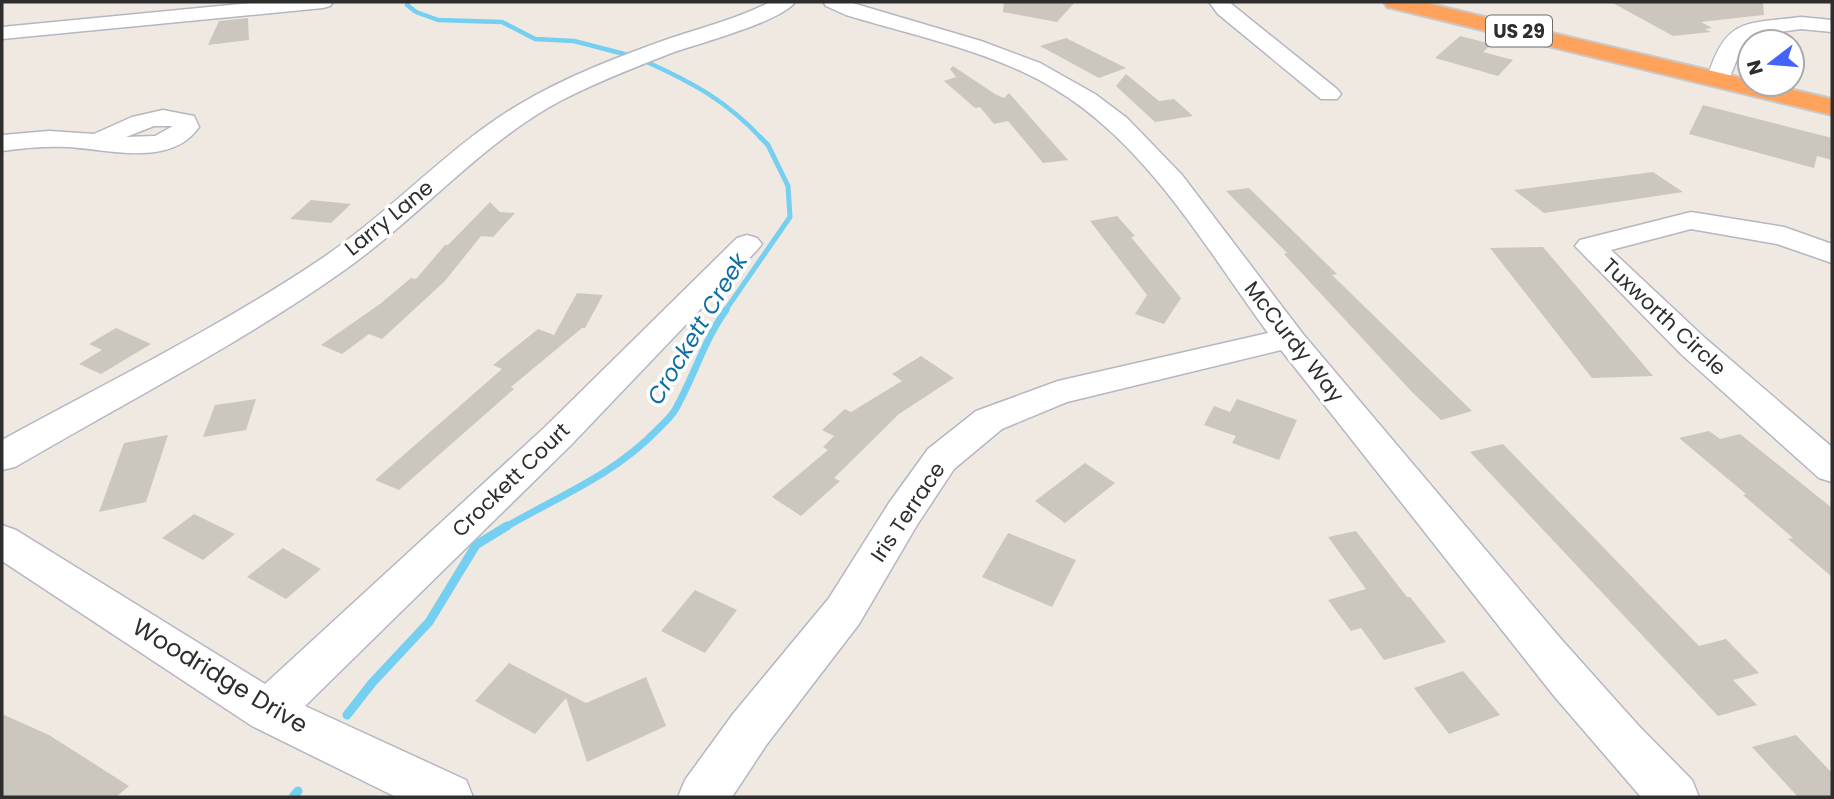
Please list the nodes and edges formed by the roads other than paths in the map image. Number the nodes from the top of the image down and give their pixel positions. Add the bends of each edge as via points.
1 (323, 2) edge
2 (785, 2) edge
3 (833, 2) edge
4 (1219, 2) edge
5 (1395, 2) edge
6 (1832, 26) edge
7 (2, 33) edge
8 (1719, 79) junction
9 (1329, 94) dead end
10 (1832, 107) edge
11 (99, 141) dead end
12 (2, 143) edge
13 (747, 244) dead end
14 (1832, 254) edge
15 (1289, 338) junction
16 (2, 457) edge
17 (1832, 468) edge
18 (2, 541) edge
19 (268, 711) junction
20 (448, 797) edge
21 (703, 797) edge
22 (1674, 797) edge

1 - 7 street
2 - 16 street, Larry Lane via 554,95 504,125 379,231 290,291
3 - 15 street, McCurdy Way via 989,48 1087,99 1159,165
4 - 9 street
5 - 8 highway, US 29
6 - 8 street via 1801,23 1747,30 1725,58
8 - 10 highway, US 29
11 - 12 street
13 - 19 street, Crockett Court via 558,436
14 - 17 street, Tuxworth Circle via 1784,236 1691,220 1590,246 1693,346
15 - 21 street, Iris Terrace via 1058,393 989,420 941,459 844,611 750,729
15 - 22 street, McCurdy Way via 1535,641
18 - 19 street, Woodridge Drive
19 - 20 street, Woodridge Drive

